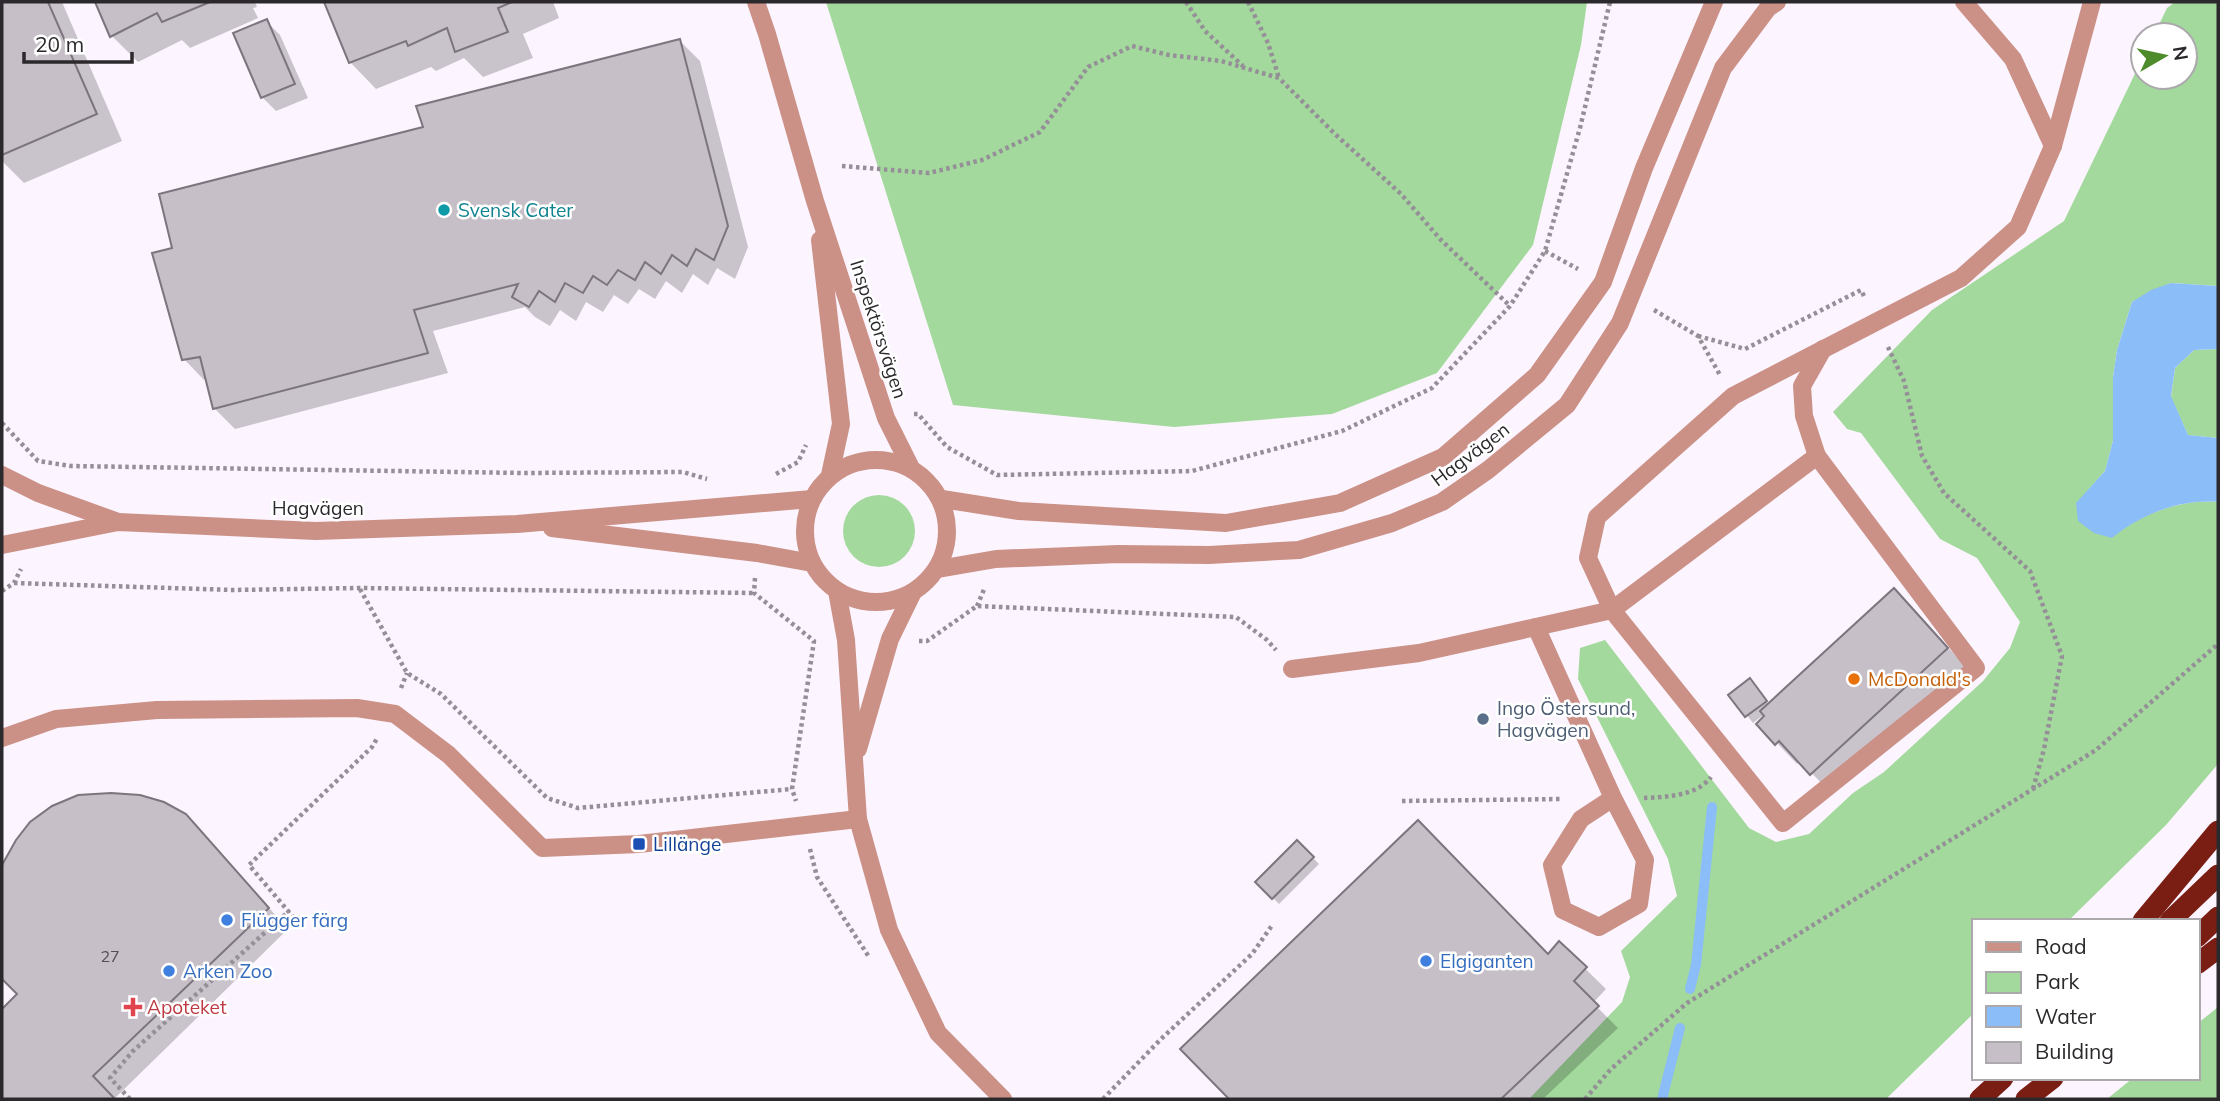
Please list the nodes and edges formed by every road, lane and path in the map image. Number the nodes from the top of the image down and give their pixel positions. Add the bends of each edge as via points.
1 (756, 2) edge
2 (1186, 2) edge
3 (1248, 2) edge
4 (1610, 2) edge
5 (1714, 2) edge
6 (1776, 2) edge
7 (1964, 2) edge
8 (2092, 2) edge
9 (1246, 69) junction
10 (1279, 78) junction
11 (2053, 146) junction
12 (842, 166) dead end
13 (815, 201) junction
14 (1510, 306) junction
15 (1876, 321) junction
16 (1698, 336) dead end
17 (1824, 348) junction
18 (2, 423) edge
19 (1817, 456) junction
20 (910, 467) junction
21 (2, 475) edge
22 (830, 475) junction
23 (997, 475) dead end
24 (709, 479) dead end
25 (811, 499) junction
26 (942, 499) junction
27 (118, 522) junction
28 (517, 524) junction
29 (2, 545) edge
30 (812, 563) junction
31 (938, 569) junction
32 (14, 583) dead end
33 (359, 588) junction
34 (837, 591) junction
35 (754, 593) dead end
36 (912, 594) junction
37 (1612, 610) junction
38 (1536, 627) junction
39 (890, 639) junction
40 (846, 640) junction
41 (814, 641) dead end
42 (2218, 644) edge
43 (1292, 669) joint
44 (407, 673) junction
45 (390, 713) junction
46 (2, 738) edge
47 (854, 762) junction
48 (792, 789) dead end
49 (2033, 789) junction
50 (1613, 798) junction
51 (859, 819) junction
52 (2218, 831) edge
53 (2218, 874) edge
54 (289, 911) junction
55 (2218, 917) edge
56 (294, 918) dead end
57 (2145, 919) edge
58 (2172, 919) edge
59 (1273, 924) dead end
60 (2199, 935) edge
61 (2218, 948) edge
62 (2199, 962) edge
63 (2001, 1080) edge
64 (2045, 1080) edge
65 (2050, 1080) edge
66 (130, 1099) edge
67 (1003, 1099) edge
68 (1103, 1099) edge
69 (1585, 1099) edge
70 (1980, 1099) edge
71 (2025, 1099) edge

1 - 13 street, Inspektörsvägen
2 - 9 path via 1205,31
3 - 10 path
4 - 14 path via 1545,251
5 - 26 street, Hagvägen via 1644,168 1603,282 1537,375 1443,457 1340,503 1226,523 1032,512
6 - 31 street, Hagvägen via 1723,68 1620,323 1567,405 1442,502 1392,523 1299,550 996,559
7 - 11 street via 2013,59
8 - 11 street
9 - 10 path
9 - 12 path via 1132,46 1088,67 1040,132 982,160 929,173
10 - 14 path
11 - 15 street via 2018,227 1961,278
13 - 20 street, Inspektörsvägen via 886,418
13 - 22 street, Inspektörsvägen via 841,424
14 - 23 path via 1432,388 1342,431 1192,471
15 - 16 path via 1861,290 1745,349
15 - 17 street
15 - 49 path via 1904,381 1922,456 1944,493 2030,571 2062,656
17 - 19 street via 1802,386 1804,416
17 - 37 street via 1732,396 1597,517 1588,558
18 - 24 path via 38,461 71,466 683,472
19 - 37 street
19 - 37 street via 1976,668 1783,823
20 - 22 street via 886,459 863,459
20 - 26 street via 927,479
21 - 27 street, Hagvägen
22 - 25 street
25 - 28 street, Hagvägen
25 - 30 street via 805,525
26 - 31 street via 949,534
27 - 28 street, Hagvägen via 316,531
27 - 29 street, Hagvägen
28 - 30 street, Hagvägen
30 - 34 street
31 - 36 street
32 - 33 path via 233,590
33 - 35 path
33 - 44 path
34 - 36 street via 866,602
34 - 40 street
36 - 39 street
37 - 38 street
38 - 43 street via 1419,653
38 - 50 street
39 - 43 path via 927,641 978,606 1236,617 1268,640
39 - 47 street
40 - 41 path
40 - 47 street
42 - 49 path via 2096,750
44 - 45 path
44 - 48 path via 440,694 547,797 578,808
45 - 46 street via 358,708 157,710 56,719
45 - 51 street via 449,755 542,848 639,844
45 - 54 path via 372,747 249,865
47 - 51 street
49 - 69 path via 1687,1003 1611,1069
50 - 50 street via 1645,860 1639,904 1600,927 1563,910 1552,865 1580,819
51 - 67 street via 889,930 938,1033
52 - 57 highway
53 - 58 highway
54 - 56 path
54 - 66 path via 133,1051 110,1078
55 - 60 highway
59 - 68 path via 1252,954
61 - 62 highway
63 - 70 highway
64 - 71 highway
65 - 71 highway

